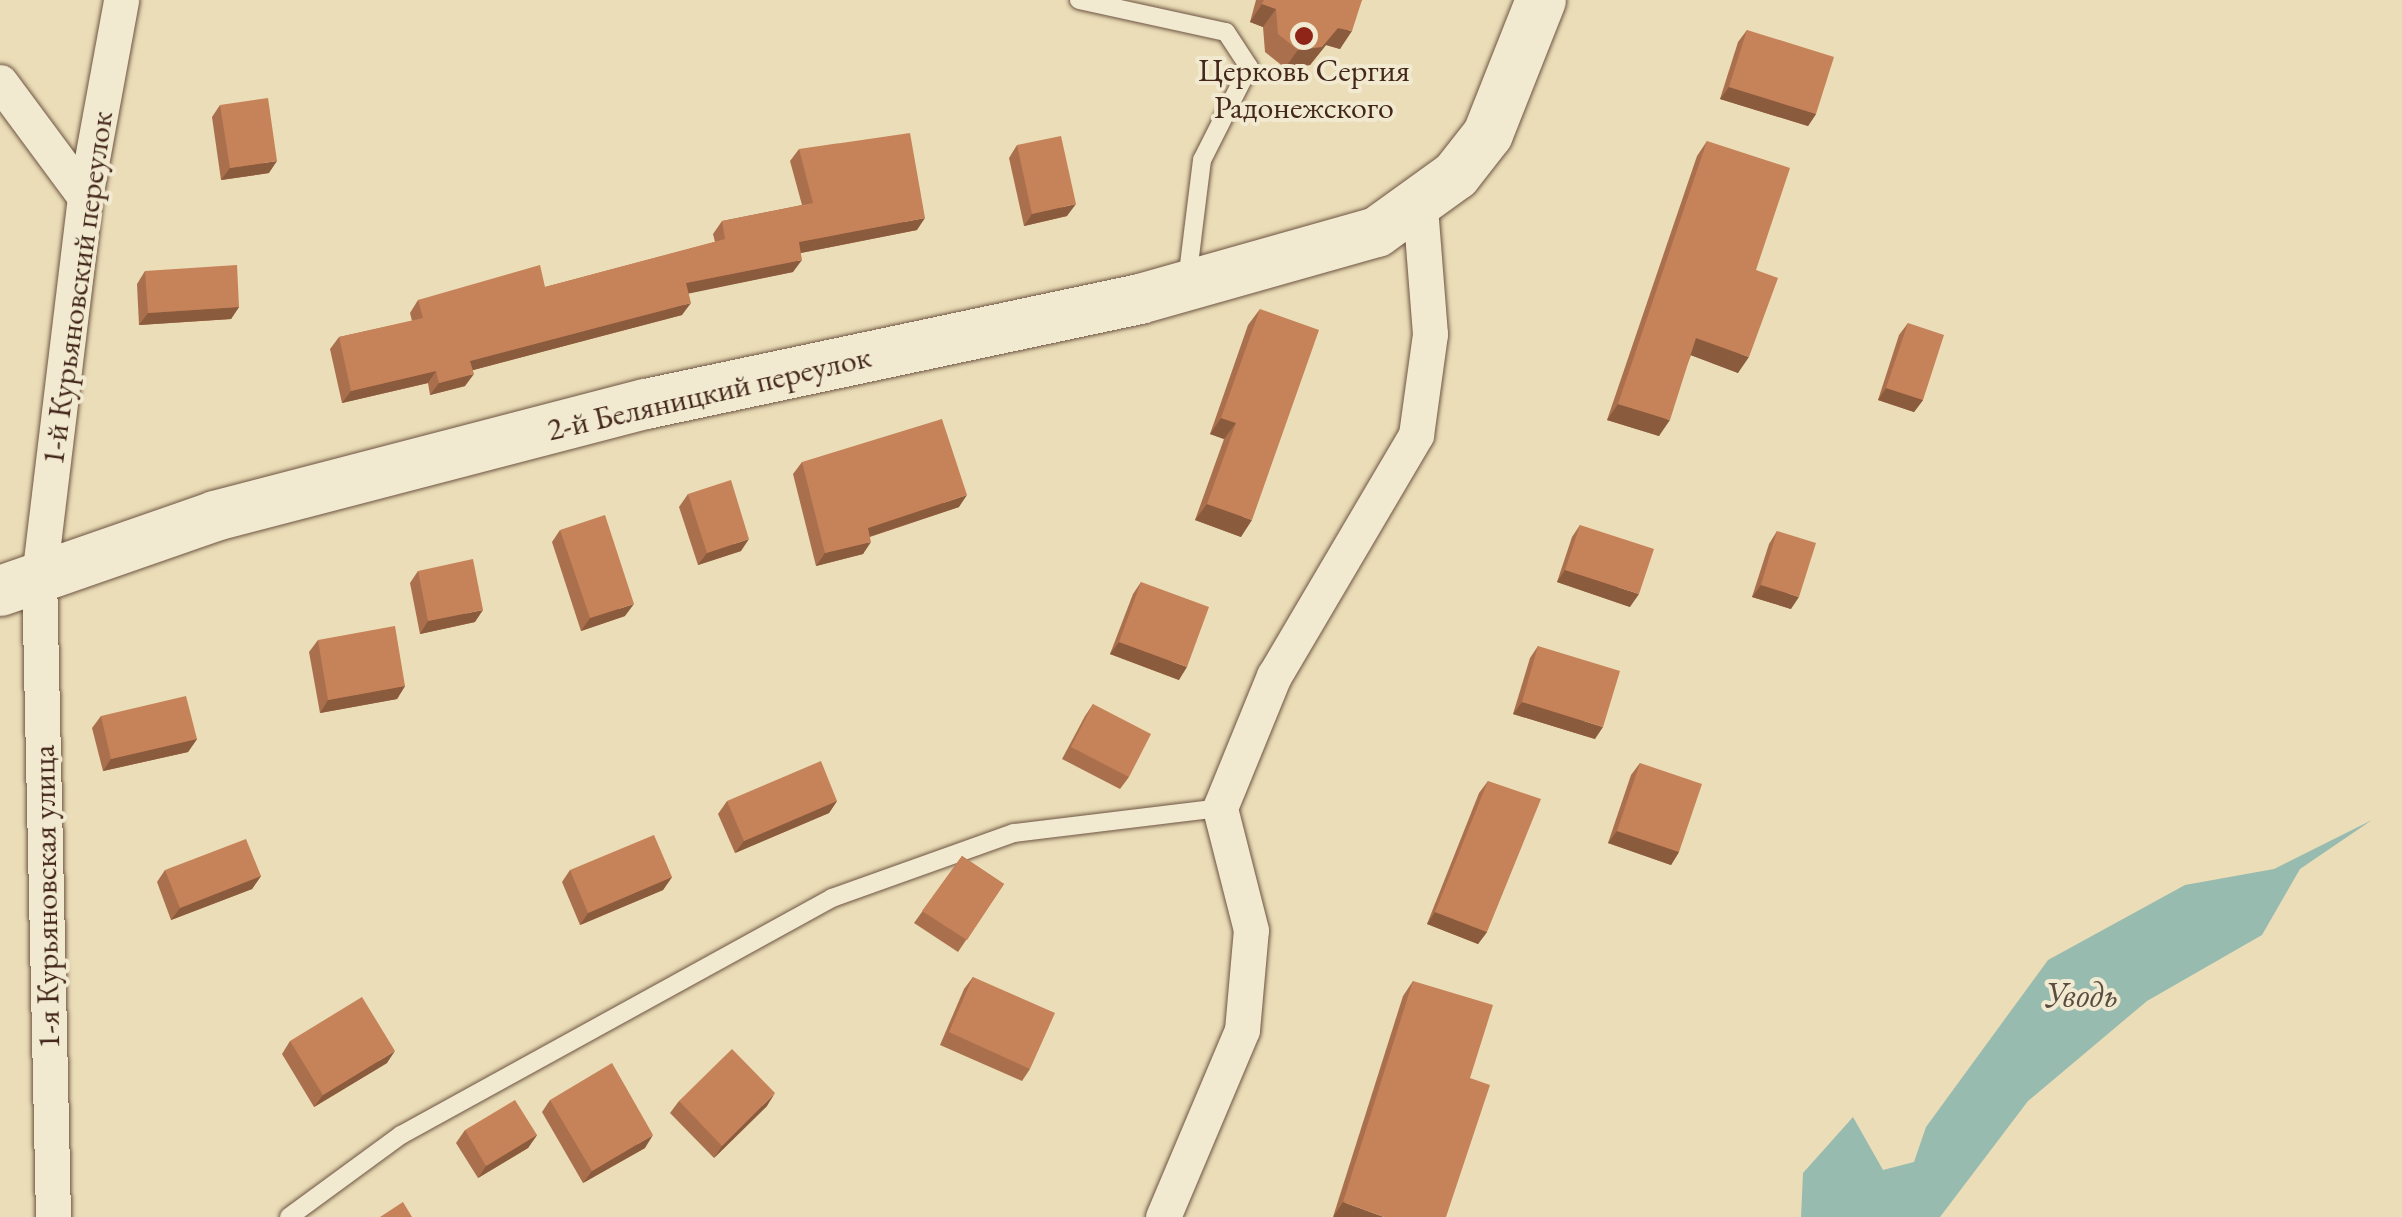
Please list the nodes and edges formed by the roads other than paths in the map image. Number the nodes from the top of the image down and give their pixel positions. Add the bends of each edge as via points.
1 (121, 0) edge
2 (1079, 0) edge
3 (1541, 0) edge
4 (0, 82) edge
5 (85, 197) junction
6 (1420, 206) junction
7 (1186, 286) junction
8 (19, 584) edge
9 (1220, 808) junction
10 (52, 1217) edge
11 (289, 1217) edge
12 (1164, 1217) edge

1 - 5 street, 1-й Курьяновский переулок
2 - 7 lane via 1226,32 1249,66 1202,160 1191,206
3 - 6 main road, 2-й Беляницкий переулок via 1488,134
4 - 5 street
5 - 8 street, 1-й Курьяновский переулок
6 - 7 main road, 2-й Беляницкий переулок via 1377,232
6 - 9 street via 1430,334 1416,435 1274,676
7 - 8 main road, 2-й Беляницкий переулок via 646,404 215,516
8 - 10 street, 1-я Курьяновская улица
9 - 11 lane via 1014,832 832,898 401,1135
9 - 12 street via 1251,930 1242,1030

